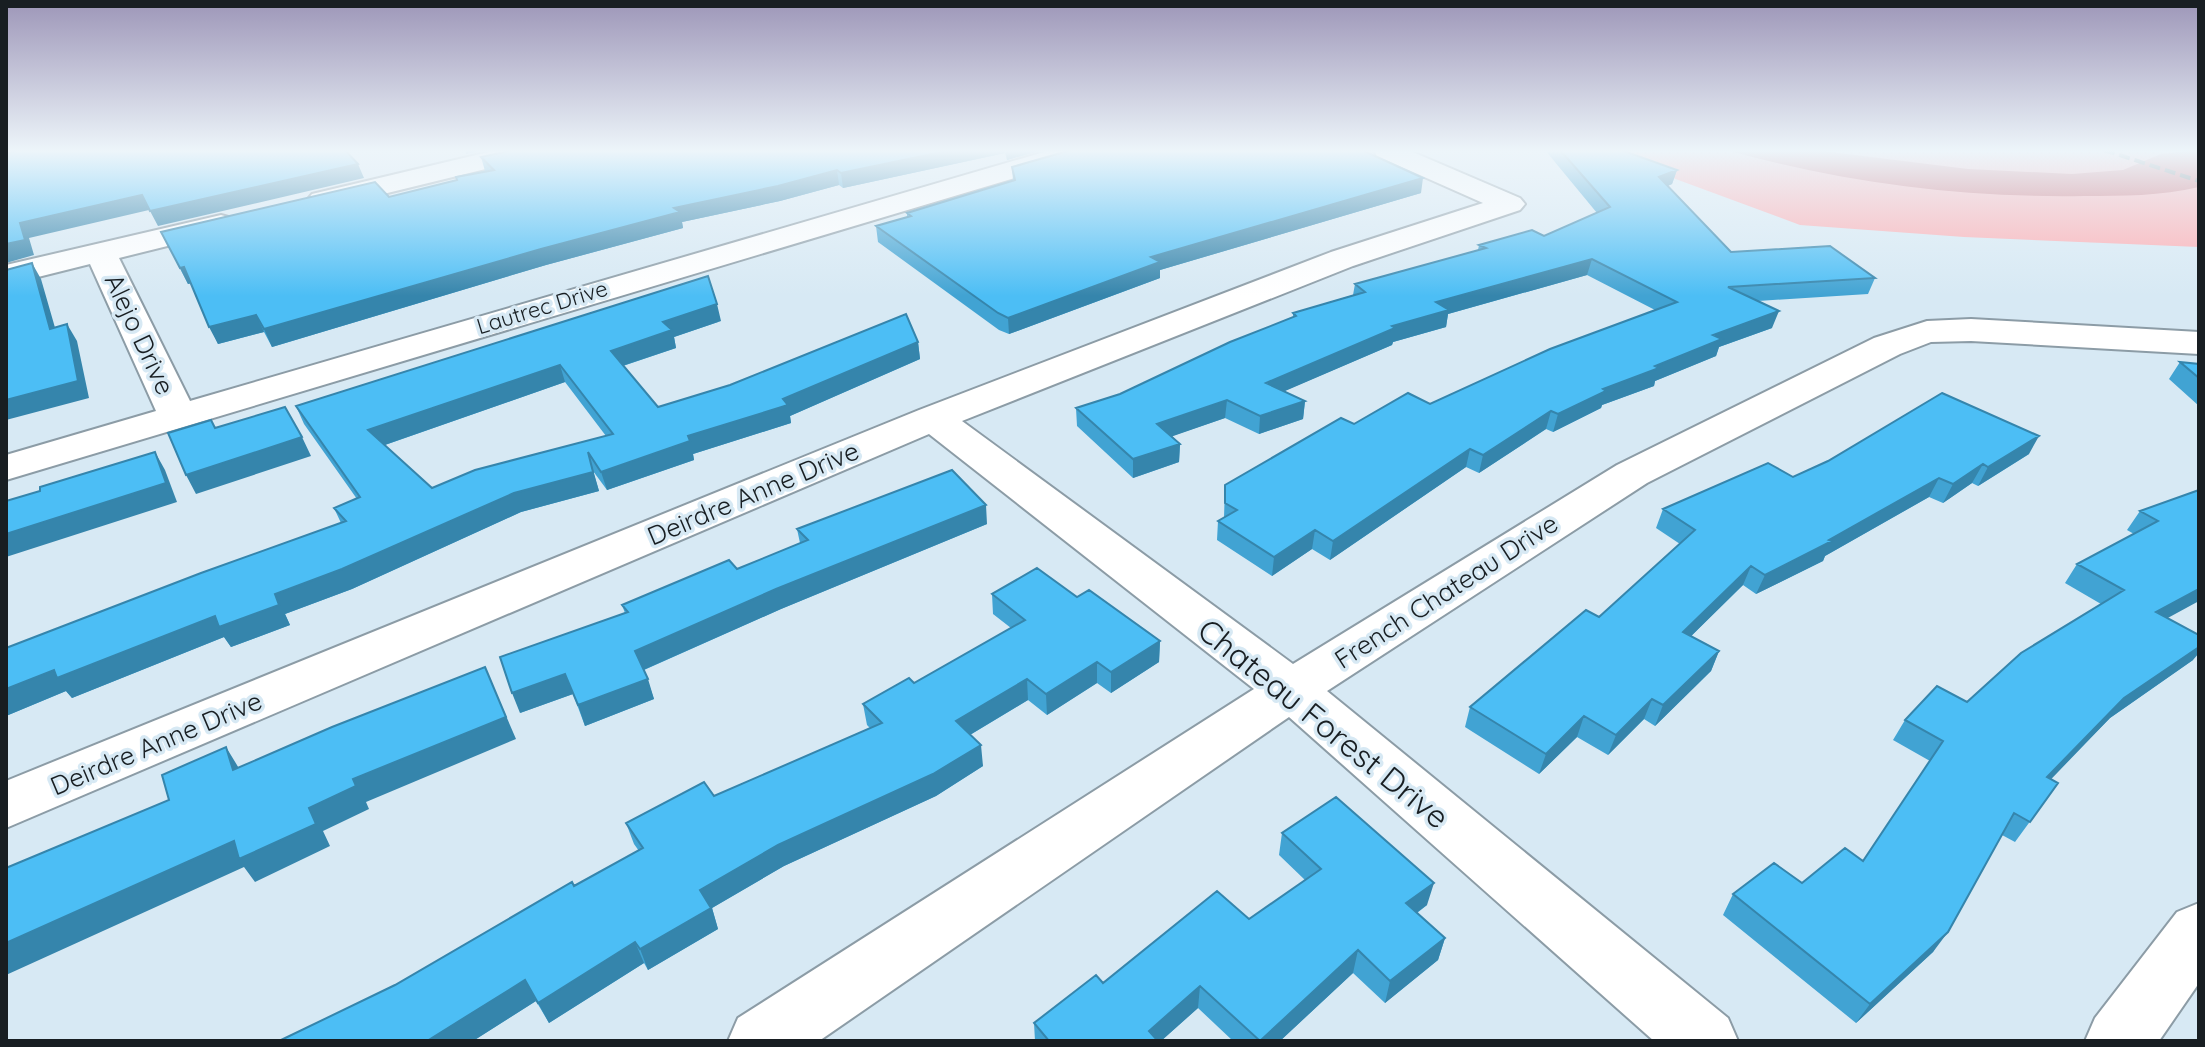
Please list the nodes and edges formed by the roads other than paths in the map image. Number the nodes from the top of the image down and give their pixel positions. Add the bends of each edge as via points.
1 (316, 199) edge
2 (914, 199) edge
3 (1498, 199) edge
4 (298, 205) edge
5 (253, 216) edge
6 (101, 253) junction
7 (6, 275) edge
8 (2199, 343) edge
9 (178, 416) junction
10 (933, 418) junction
11 (6, 468) edge
12 (1291, 690) junction
13 (6, 805) edge
14 (2199, 931) edge
15 (762, 1041) edge
16 (1704, 1041) edge
17 (2119, 1041) edge

1 - 4 street
2 - 9 street, Lautrec Drive
3 - 10 street, Deirdre Anne Drive via 1510,204 1342,259
5 - 6 street
6 - 7 street
6 - 9 street, Alejo Drive
8 - 12 street, French Chateau Drive via 1971,330 1927,332 1887,346 1632,474
9 - 11 street, Lautrec Drive
10 - 12 street, Chateau Forest Drive
10 - 13 street, Deirdre Anne Drive
12 - 15 street, French Chateau Drive
12 - 16 street, Chateau Forest Drive
14 - 17 street

